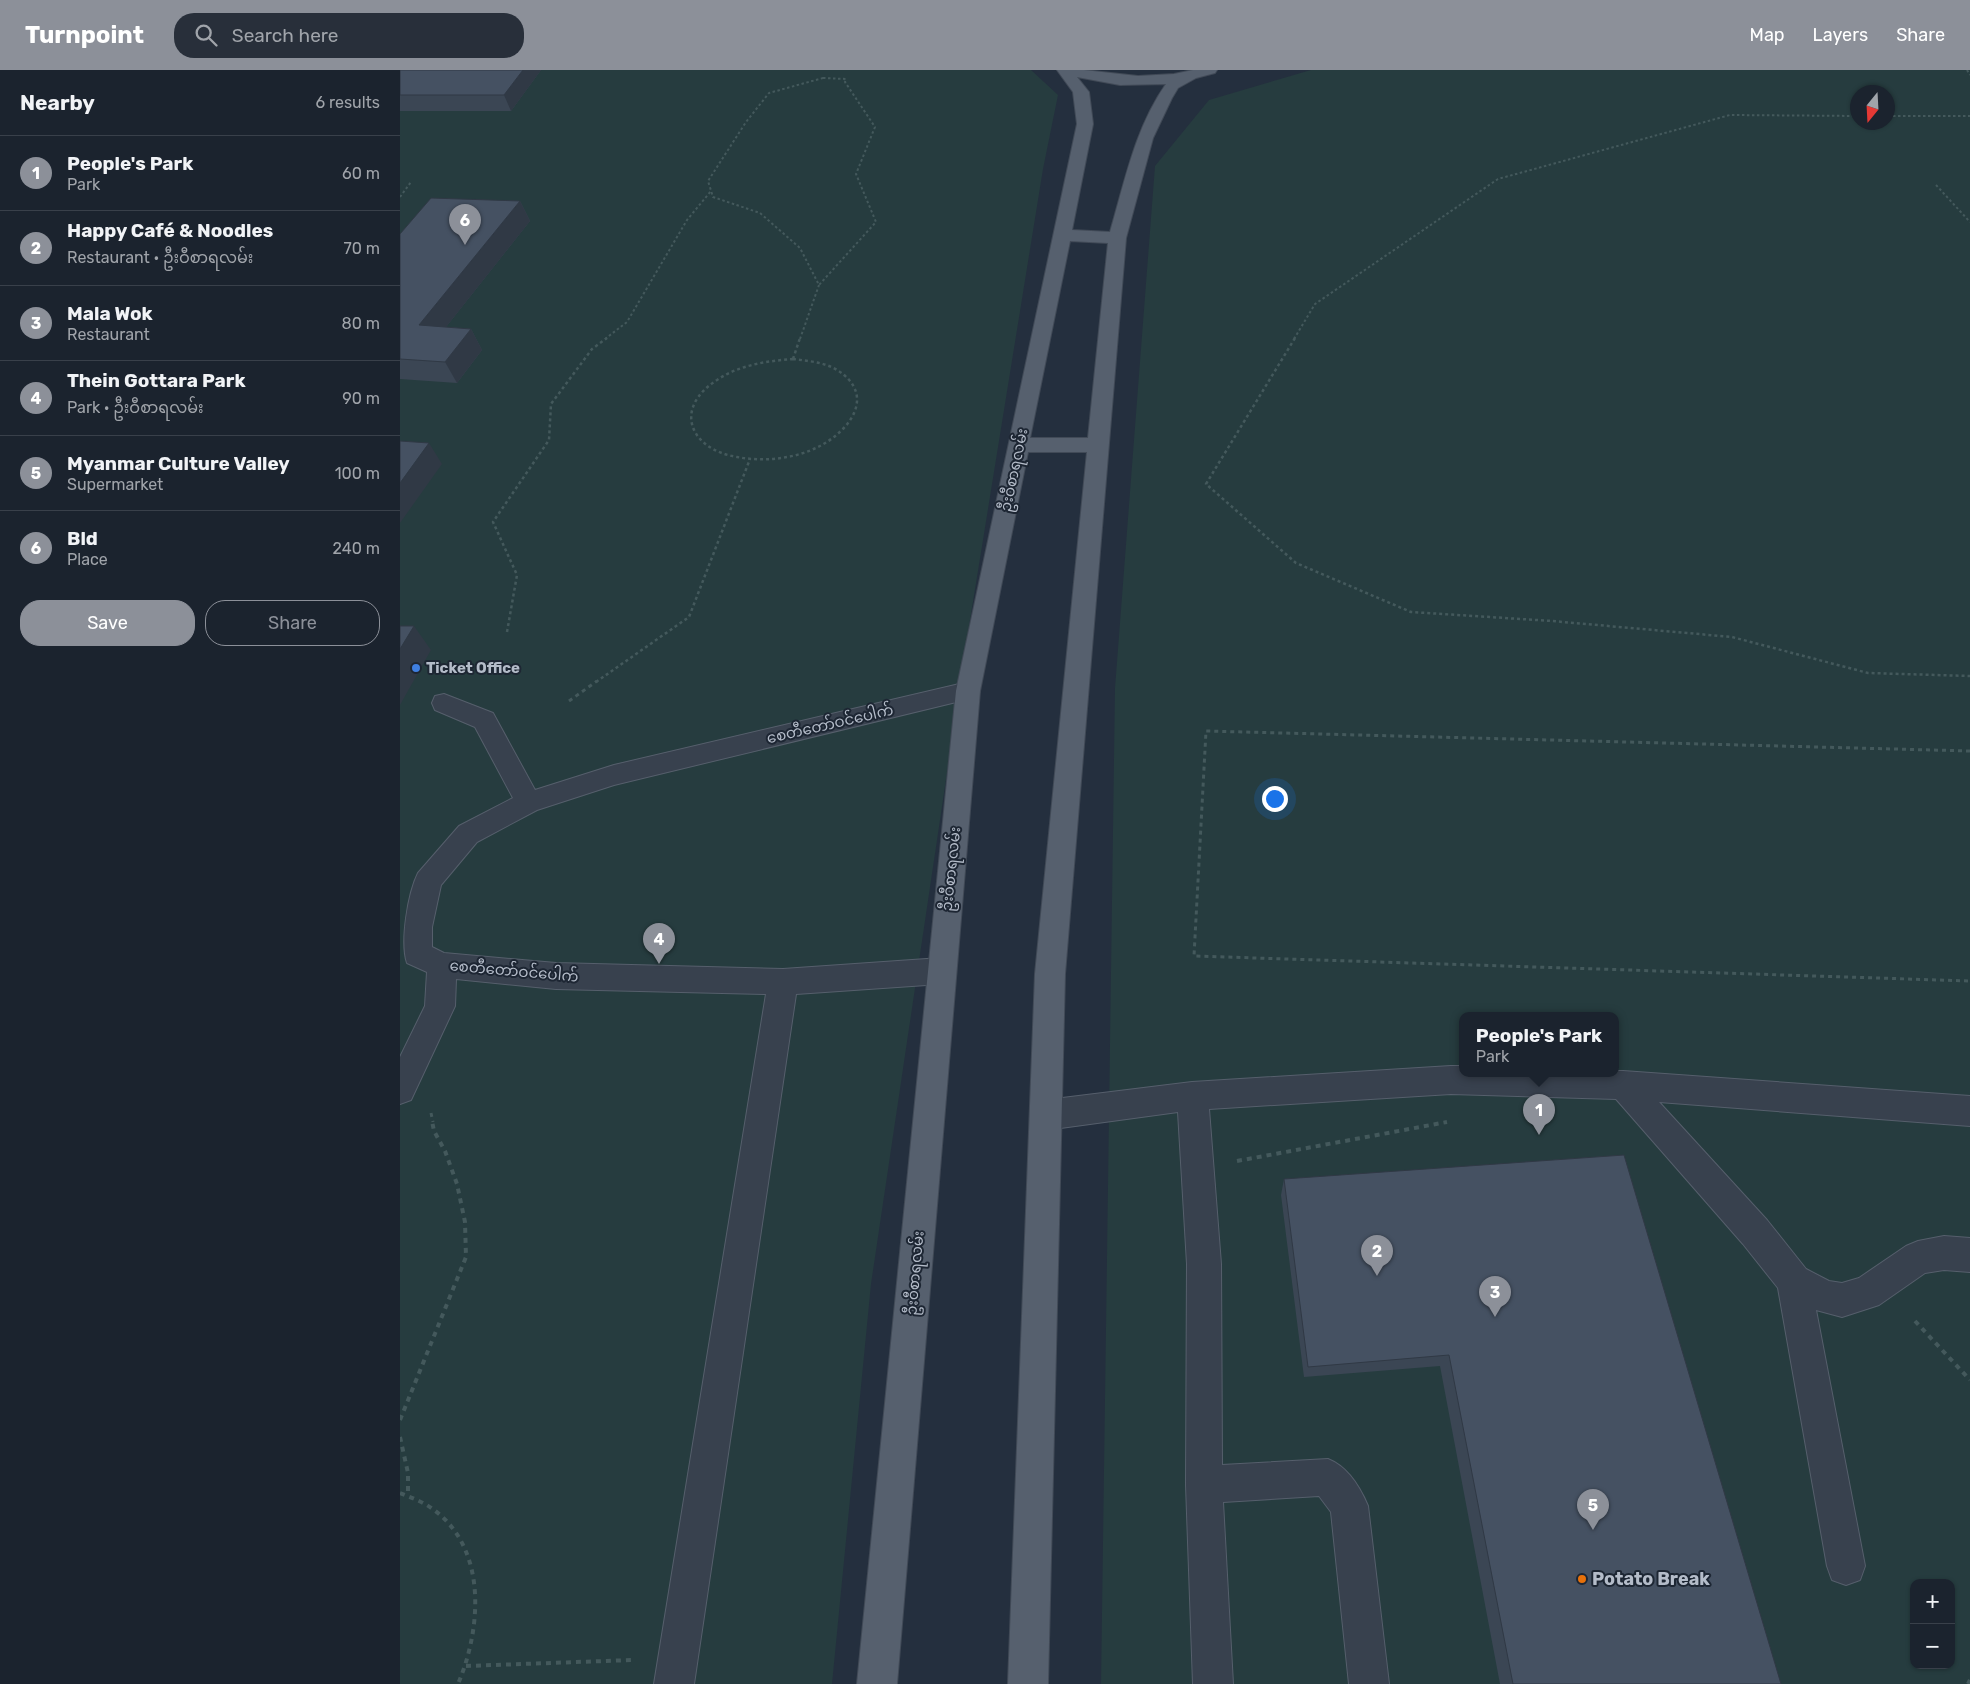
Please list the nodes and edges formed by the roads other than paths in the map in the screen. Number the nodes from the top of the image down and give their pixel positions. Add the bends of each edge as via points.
1 (1066, 70) edge
2 (1210, 70) edge
3 (1190, 76) junction
4 (1062, 235) junction
5 (1117, 238) junction
6 (1019, 444) junction
7 (1098, 445) junction
8 (968, 691) junction
9 (444, 703) dead end
10 (528, 802) junction
11 (420, 958) edge
12 (941, 971) junction
13 (783, 982) junction
14 (403, 1084) edge
15 (1623, 1085) junction
16 (1192, 1096) junction
17 (1970, 1112) edge
18 (1046, 1115) junction
19 (1970, 1255) edge
20 (1794, 1281) junction
21 (1204, 1485) junction
22 (1846, 1566) dead end
23 (675, 1671) edge
24 (877, 1684) edge
25 (1028, 1684) edge
26 (1213, 1684) edge
27 (1369, 1684) edge

1 - 3 main road via 1123,82
1 - 4 main road, ဦးဝီစာရလမ်း via 1081,92 1085,124
2 - 3 main road
3 - 5 main road via 1173,85 1145,138
4 - 5 main road
4 - 6 main road, ဦးဝီစာရလမ်း
5 - 7 main road
6 - 7 main road
6 - 8 main road, ဦးဝီစာရလမ်း
7 - 18 main road via 1050,974
8 - 10 lane, စေတီတော်ဝင်ပေါက် via 614,775
8 - 12 main road, ဦးဝီစာရလမ်း
9 - 10 lane via 484,720
10 - 11 lane, စေတီတော်ဝင်ပေါက် via 468,834 428,881 418,927
11 - 13 lane, စေတီတော်ဝင်ပေါက် via 556,976
11 - 14 lane via 440,1006
12 - 13 lane, စေတီတော်ဝင်ပေါက်
12 - 24 main road, ဦးဝီစာရလမ်း
13 - 23 lane
15 - 16 lane via 1451,1080
15 - 17 lane
15 - 20 lane via 1755,1232
16 - 18 lane
16 - 21 lane via 1204,1264
18 - 25 main road
19 - 20 lane via 1944,1253 1918,1258 1867,1293 1842,1300 1826,1297
20 - 22 lane
21 - 26 lane
21 - 27 lane via 1328,1477 1350,1506

